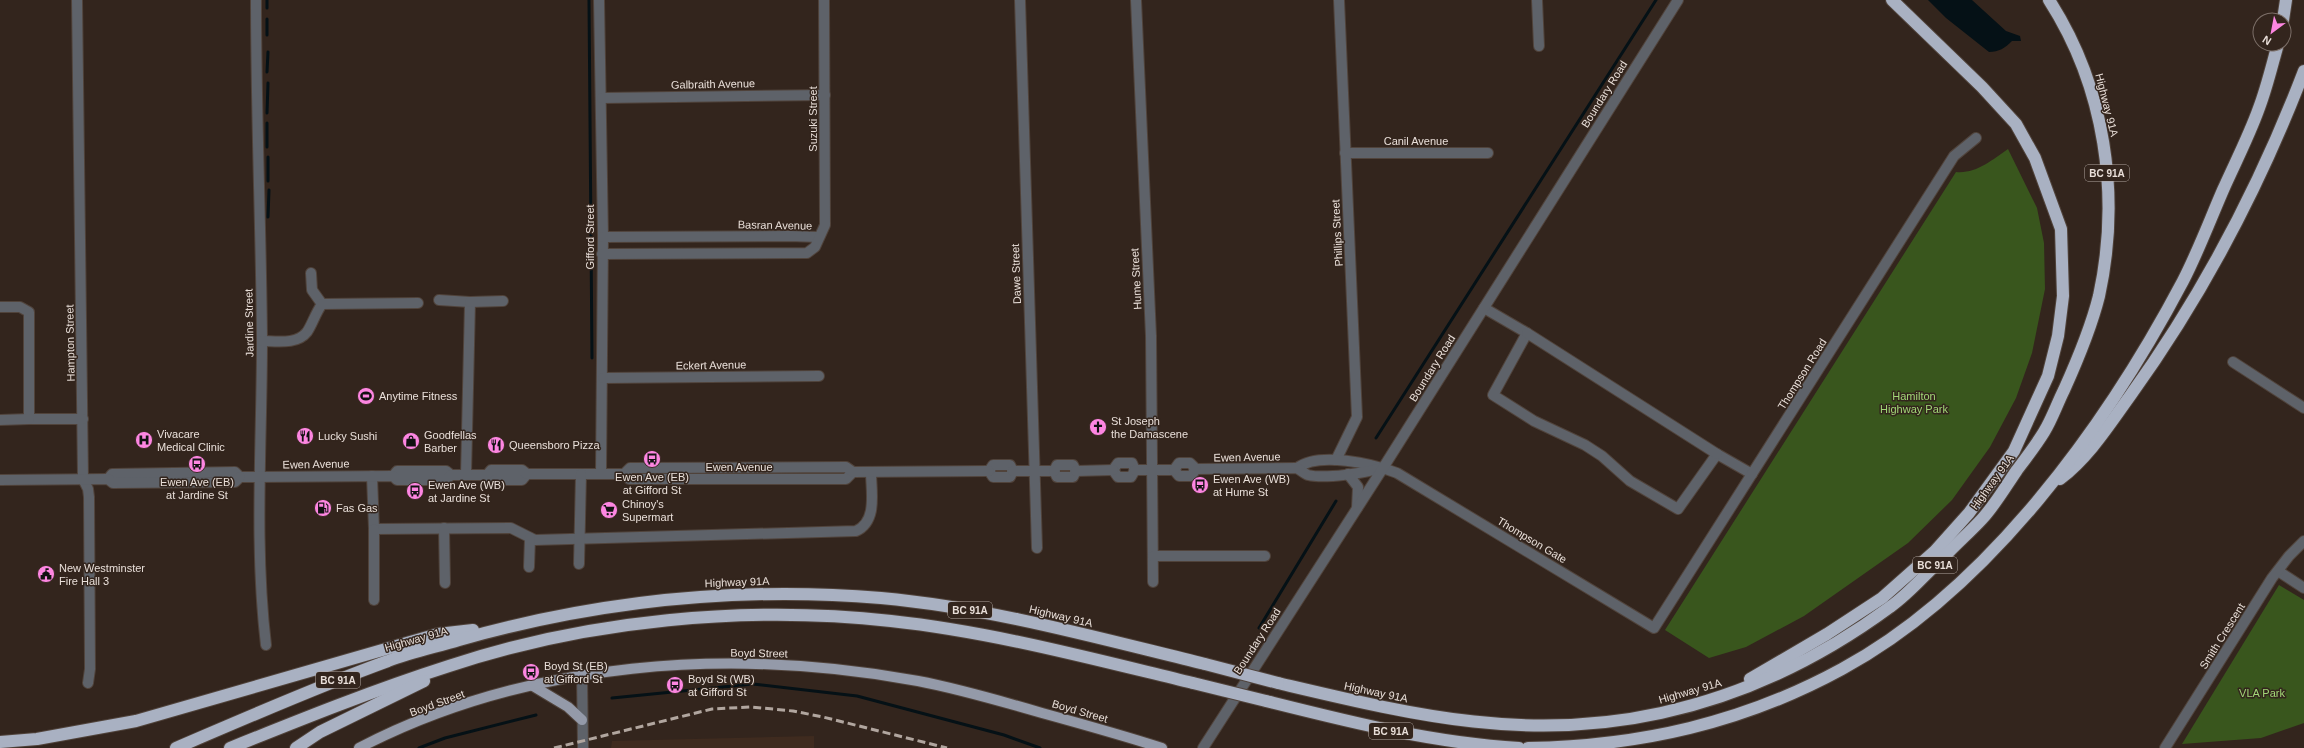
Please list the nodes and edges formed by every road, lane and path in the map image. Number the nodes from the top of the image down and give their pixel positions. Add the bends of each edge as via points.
1 (77, 0) edge
2 (256, 0) edge
3 (599, 0) edge
4 (824, 0) edge
5 (1020, 0) edge
6 (1136, 0) edge
7 (1339, 0) edge
8 (1537, 0) edge
9 (1678, 0) edge
10 (1892, 0) edge
11 (2049, 0) edge
12 (2286, 0) edge
13 (2284, 12) edge
14 (1539, 46) dead end
15 (2276, 52) edge
16 (2304, 72) edge
17 (825, 95) junction
18 (602, 98) junction
19 (1976, 138) dead end
20 (1345, 153) junction
21 (1488, 153) dead end
22 (603, 237) junction
23 (818, 237) junction
24 (602, 254) junction
25 (312, 273) dead end
26 (439, 300) dead end
27 (504, 301) dead end
28 (470, 302) junction
29 (418, 303) dead end
30 (322, 304) junction
31 (0, 307) edge
32 (1484, 308) junction
33 (1527, 333) junction
34 (262, 341) junction
35 (2232, 362) dead end
36 (819, 376) dead end
37 (603, 378) junction
38 (2304, 408) edge
39 (29, 419) junction
40 (83, 419) junction
41 (0, 420) edge
42 (1717, 454) junction
43 (1336, 460) junction
44 (1297, 468) junction
45 (1383, 468) junction
46 (1152, 470) junction
47 (1035, 471) junction
48 (871, 472) junction
49 (1397, 473) joint
50 (581, 474) junction
51 (601, 474) junction
52 (1348, 474) junction
53 (1752, 474) junction
54 (466, 475) junction
55 (372, 476) junction
56 (260, 477) junction
57 (83, 479) junction
58 (0, 480) edge
59 (2048, 488) junction
60 (1357, 508) junction
61 (444, 528) junction
62 (374, 530) junction
63 (530, 538) junction
64 (580, 538) junction
65 (2304, 540) edge
66 (1037, 548) dead end
67 (1153, 556) junction
68 (1265, 556) dead end
69 (579, 564) dead end
70 (529, 566) dead end
71 (2278, 571) junction
72 (1153, 582) dead end
73 (444, 583) dead end
74 (2304, 588) edge
75 (374, 600) dead end
76 (506, 627) junction
77 (1654, 628) joint
78 (266, 645) dead end
79 (451, 665) junction
80 (582, 675) junction
81 (88, 683) dead end
82 (533, 686) junction
83 (1716, 698) junction
84 (582, 720) junction
85 (0, 742) edge
86 (1147, 745) edge
87 (176, 748) edge
88 (230, 748) edge
89 (296, 748) edge
90 (359, 748) edge
91 (583, 748) edge
92 (1162, 748) edge
93 (1203, 748) edge
94 (1518, 748) edge
95 (1528, 748) edge
96 (2165, 748) edge

1 - 40 street, Hampton Street
2 - 34 street, Jardine Street
3 - 18 street, Gifford Street
4 - 17 street, Suzuki Street
5 - 47 street, Dawe Street
6 - 46 street, Hume Street via 1151,336
7 - 20 street, Phillips Street
8 - 14 street
9 - 32 street, Boundary Road
10 - 83 highway via 2016,124 2035,158 2061,229 2064,296 2055,349 2048,376 2014,451 1968,513 1935,551 1882,598 1827,634
11 - 83 highway, Highway 91A / BC 91A via 2062,21 2085,71 2101,126 2109,184 2108,243 2098,297 2080,354 2045,431 1984,517 1893,605 1836,644 1758,683
12 - 13 highway
15 - 59 highway, BC 91A via 2259,108 2183,280 2121,388
16 - 59 highway via 2287,116 2246,204 2200,291 2151,367 2077,466
17 - 18 street, Galbraith Avenue
17 - 23 street, Suzuki Street via 825,225
18 - 22 street, Gifford Street
19 - 53 street, Thompson Road via 1954,156
20 - 21 street, Canil Avenue
20 - 43 street, Phillips Street via 1357,417
22 - 23 street, Basran Avenue
22 - 24 street, Gifford Street
23 - 24 street, Basran Avenue via 815,247 807,253
24 - 37 street, Gifford Street
25 - 30 street via 312,290
26 - 28 street
27 - 28 street
28 - 54 street
29 - 30 street
30 - 34 street via 307,332 298,340
31 - 39 street via 20,307 29,312
32 - 33 street
32 - 45 street, Boundary Road
33 - 42 street
33 - 42 street via 1493,395 1534,421 1585,445 1630,481 1678,509
34 - 56 street, Jardine Street
35 - 38 street
36 - 37 street, Eckert Avenue
37 - 51 street, Gifford Street
39 - 40 street
39 - 41 street
40 - 57 street, Hampton Street
42 - 53 street
43 - 44 street, Ewen Avenue via 1306,462
43 - 45 street, Ewen Avenue
44 - 46 street, Ewen Avenue via 1196,470 1190,463 1179,463 1174,470
44 - 52 street, Ewen Avenue via 1308,475
45 - 49 street, Ewen Avenue
45 - 52 street, Ewen Avenue via 1362,474
45 - 60 street, Boundary Road
46 - 47 street, Ewen Avenue via 1136,470 1132,463 1118,463 1113,470 1076,471 1073,465 1057,465 1054,471
46 - 67 street, Hume Street
47 - 48 street, Ewen Avenue via 1013,471 1010,465 993,465 989,471
47 - 66 street, Dawe Street
48 - 51 street, Ewen Avenue via 853,472 846,479 629,479 624,474
48 - 64 street via 870,518 856,531
49 - 77 street, Thompson Gate
50 - 51 street, Ewen Avenue
50 - 54 street, Ewen Avenue via 527,474 522,470 492,470 487,475
50 - 64 street
52 - 60 street via 1358,487
53 - 77 street, Thompson Road
54 - 55 street, Ewen Avenue via 451,475 446,471 397,471 393,476
55 - 56 street, Ewen Avenue
55 - 62 street
56 - 57 street, Ewen Avenue via 240,477 235,472 112,474 108,479
56 - 78 street, Jardine Street via 262,610
57 - 58 street, Ewen Avenue
57 - 81 street, Hampton Street via 89,497
59 - 95 highway, BC 91A via 1997,546 1937,603 1897,634 1844,668 1799,691 1755,710 1646,739 1574,747
60 - 93 street, Boundary Road
61 - 62 street
61 - 63 street via 511,528
61 - 73 street
62 - 75 street
63 - 64 street
63 - 70 street
64 - 69 street
65 - 71 street, Smith Crescent via 2293,550
67 - 68 street
67 - 72 street, Hume Street
71 - 74 street
71 - 96 street, Smith Crescent
76 - 83 highway, Highway 91A / BC 91A, bridge via 566,614 680,598 775,594 883,598 970,610 1381,708 1431,717 1516,726 1590,724 1635,718
76 - 85 highway via 438,634 136,721 37,739
76 - 87 highway, Highway 91A / BC 91A via 390,660
79 - 88 highway, BC 91A via 358,697
79 - 89 highway via 416,686 320,732
79 - 94 highway, BC 91A, bridge via 542,641 618,628 734,616 808,615 890,621 959,630 1193,683 1384,730 1474,745
80 - 82 main road, Boyd Street
80 - 84 street
80 - 86 main road, Boyd Street via 688,665 820,667 918,681 969,692
82 - 84 main road via 568,707
82 - 90 main road, Boyd Street via 433,716
84 - 91 street
86 - 92 main road, Boyd Street

